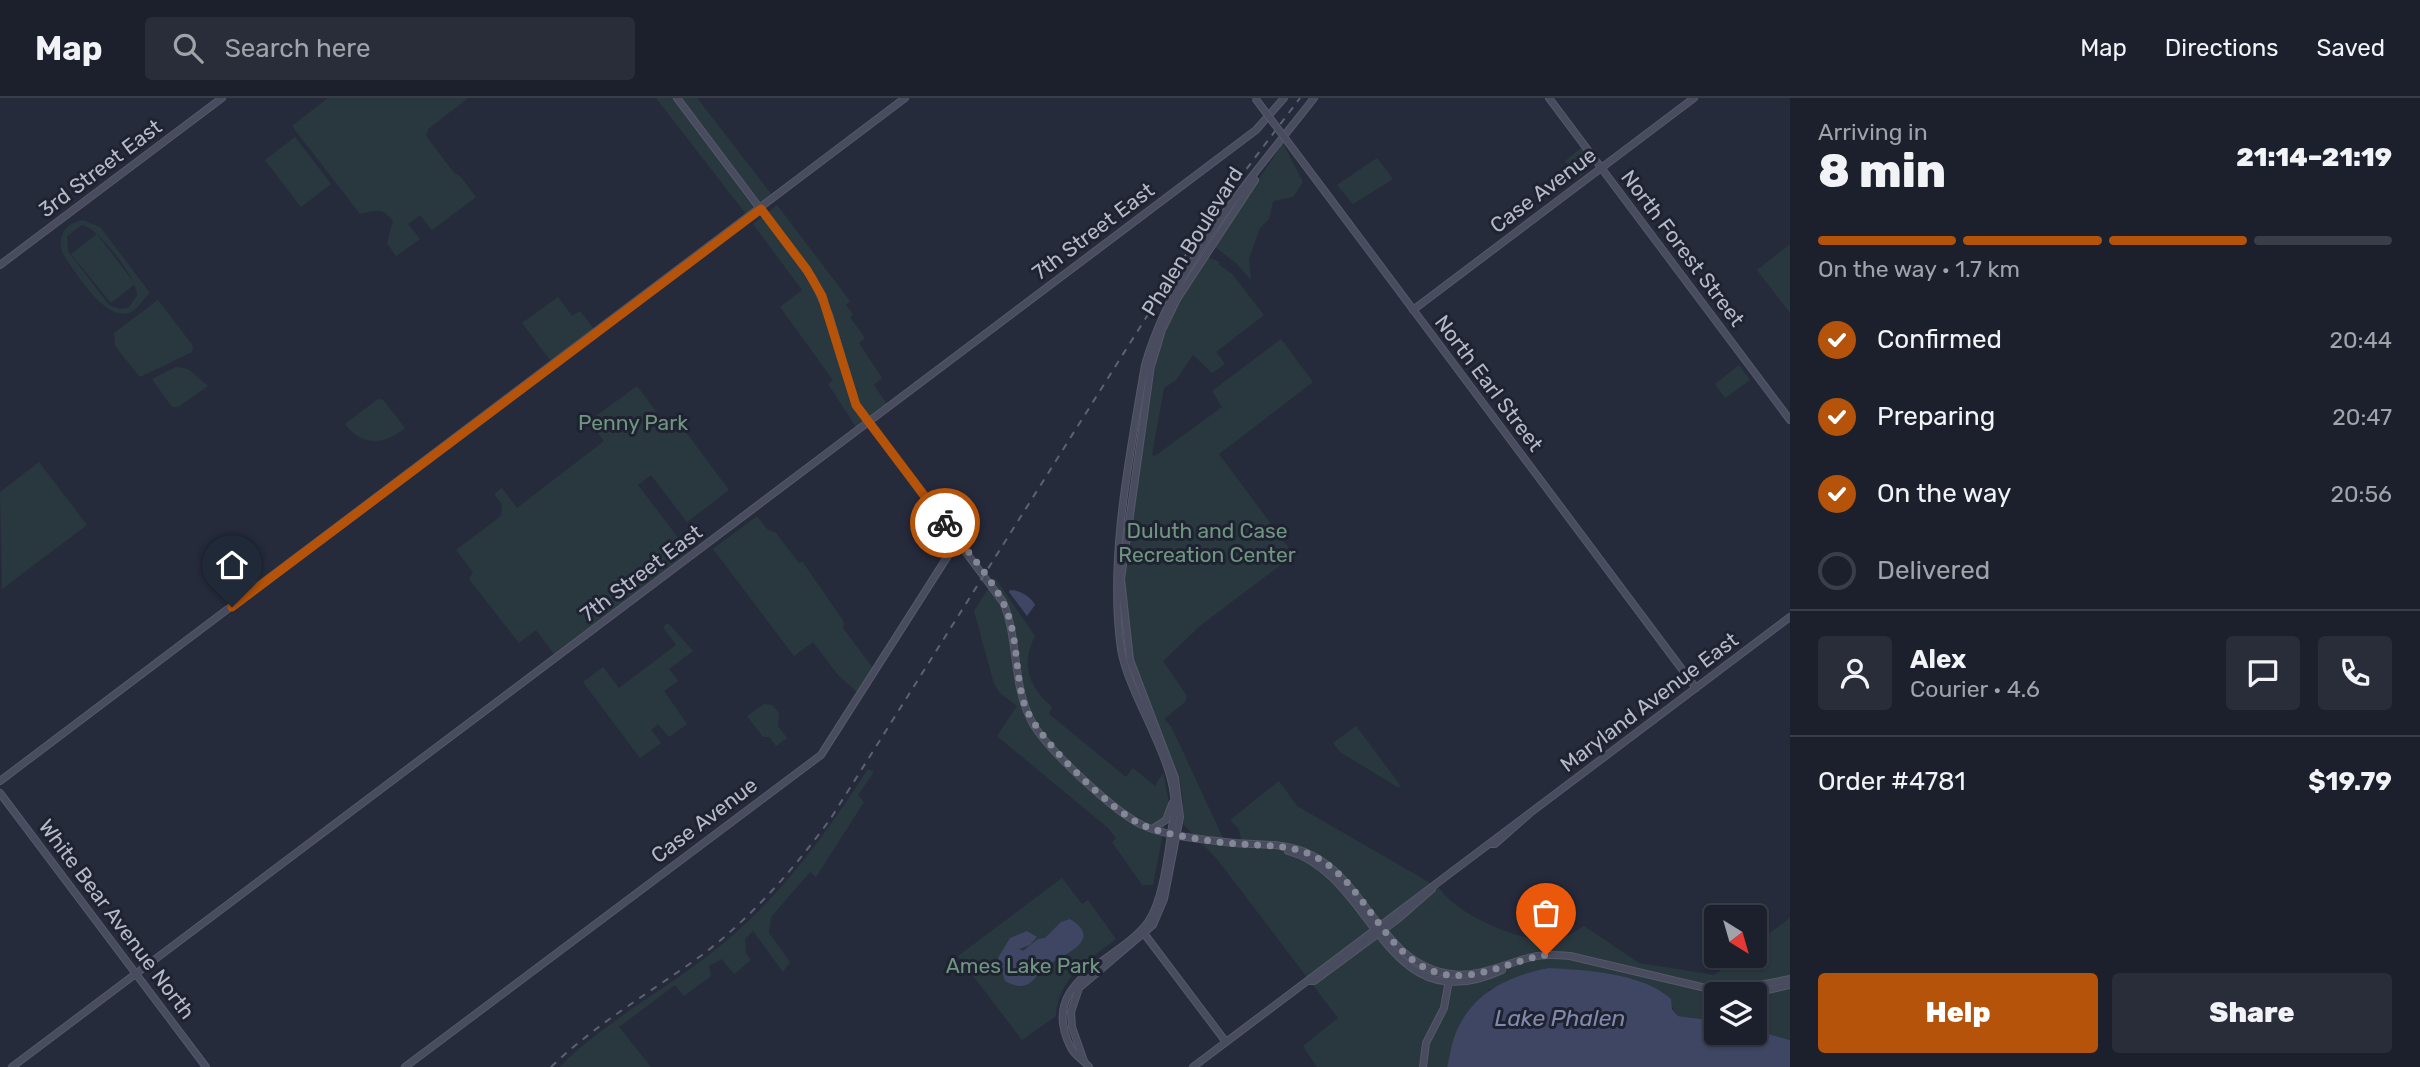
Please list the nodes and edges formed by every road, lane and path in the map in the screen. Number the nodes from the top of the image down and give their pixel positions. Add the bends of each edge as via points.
1 (222, 98) edge
2 (677, 98) edge
3 (905, 98) edge
4 (1255, 98) edge
5 (1284, 98) edge
6 (1314, 98) edge
7 (1549, 98) edge
8 (1694, 98) edge
9 (1280, 142) junction
10 (1601, 168) junction
11 (761, 209) junction
12 (0, 265) edge
13 (1413, 310) junction
14 (1790, 420) edge
15 (870, 424) junction
16 (958, 540) junction
17 (1790, 617) edge
18 (1696, 688) junction
19 (1169, 778) junction
20 (0, 781) edge
21 (0, 793) edge
22 (1153, 828) junction
23 (1175, 833) junction
24 (1378, 929) junction
25 (1143, 932) junction
26 (1519, 961) junction
27 (137, 974) junction
28 (1449, 978) junction
29 (1790, 979) edge
30 (1464, 982) junction
31 (1790, 985) edge
32 (1700, 986) junction
33 (1446, 997) junction
34 (1226, 1042) junction
35 (1086, 1064) edge
36 (12, 1067) edge
37 (206, 1067) edge
38 (405, 1067) edge
39 (1193, 1067) edge
40 (1423, 1067) edge

1 - 12 street, 3rd Street East
2 - 11 street
3 - 11 street
4 - 13 street, North Earl Street, bridge
5 - 15 street, 7th Street East via 1256,130
6 - 9 street, Phalen Boulevard
7 - 10 street, North Forest Street
8 - 10 street, Case Avenue
9 - 19 street, Phalen Boulevard via 1224,216 1171,299 1145,365 1116,586 1124,659
9 - 23 street, Phalen Boulevard via 1169,315 1150,366 1123,561 1123,607 1130,660 1179,792
10 - 13 street, Case Avenue
10 - 14 street, North Forest Street
11 - 15 street via 818,288 849,392
11 - 20 street
13 - 18 street, North Earl Street
15 - 16 street
15 - 27 street, 7th Street East
16 - 22 street via 1006,608 1024,703 1040,735 1131,818
16 - 38 street, Case Avenue via 821,755
17 - 18 street, Maryland Avenue East
18 - 24 street, Maryland Avenue East
19 - 22 street via 1172,799 1168,816
19 - 23 street, Phalen Boulevard
21 - 27 street, White Bear Avenue North
22 - 23 street
23 - 24 street via 1298,849 1323,861 1346,881
23 - 25 street, Phalen Boulevard via 1154,910
24 - 28 street via 1410,968
24 - 34 street, Maryland Avenue East
25 - 34 street
25 - 35 street, Phalen Boulevard via 1083,974 1068,998 1065,1032 1077,1057
26 - 28 street
26 - 30 street
26 - 32 street via 1570,956
27 - 36 street, 7th Street East
27 - 37 street, White Bear Avenue North
28 - 30 street
28 - 33 street
29 - 32 street via 1749,987
30 - 33 street
31 - 32 street via 1727,993
33 - 40 street via 1426,1042
34 - 39 street, Maryland Avenue East

